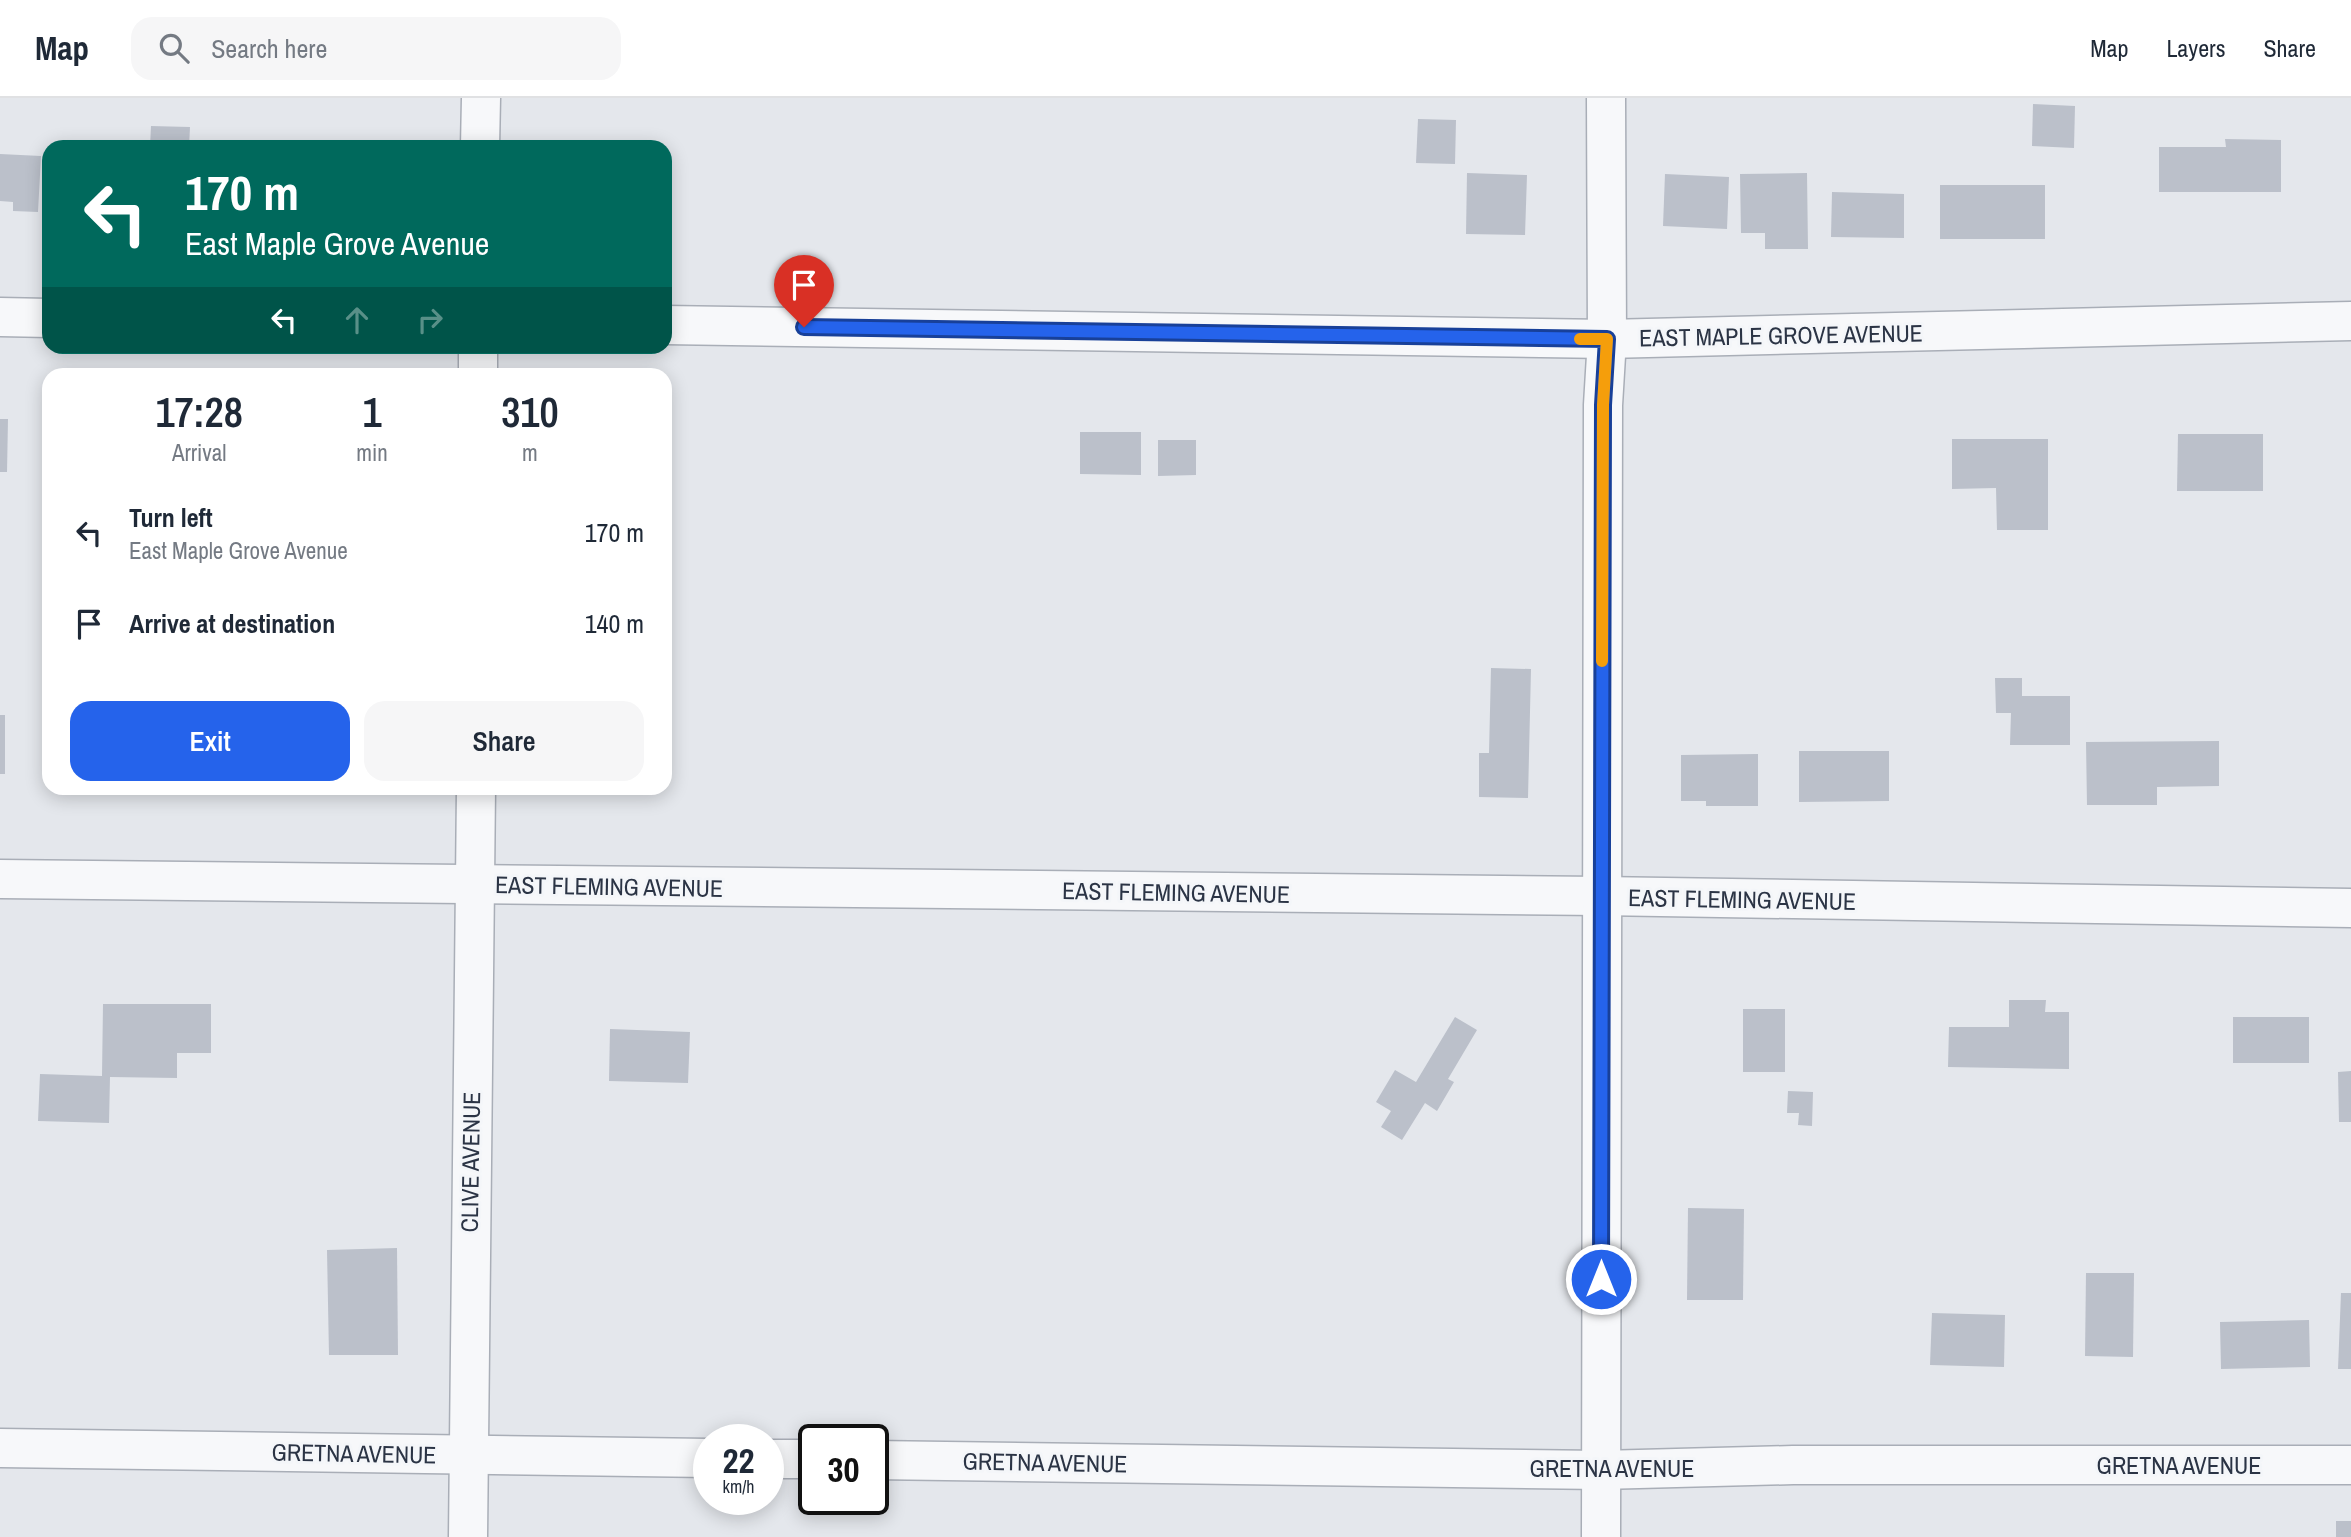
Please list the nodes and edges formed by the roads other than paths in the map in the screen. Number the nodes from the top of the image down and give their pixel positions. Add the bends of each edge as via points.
1 (481, 98) edge
2 (1606, 98) edge
3 (480, 140) edge
4 (0, 317) edge
5 (42, 318) edge
6 (2351, 321) edge
7 (672, 325) edge
8 (1607, 339) junction
9 (476, 795) edge
10 (0, 879) edge
11 (477, 885) junction
12 (1600, 896) junction
13 (2351, 908) edge
14 (0, 1448) edge
15 (468, 1454) junction
16 (693, 1458) edge
17 (889, 1460) edge
18 (2351, 1465) edge
19 (1601, 1470) junction
20 (468, 1537) edge
21 (1601, 1537) edge

1 - 3 street
2 - 8 street
4 - 5 street
6 - 8 street, EAST MAPLE GROVE AVENUE
7 - 8 street, EAST MAPLE GROVE AVENUE
8 - 12 street
9 - 11 street, CLIVE AVENUE
10 - 11 street, EAST FLEMING AVENUE
11 - 12 street, EAST FLEMING AVENUE
11 - 15 street, CLIVE AVENUE
12 - 13 street, EAST FLEMING AVENUE
12 - 19 street
14 - 15 street, GRETNA AVENUE
15 - 16 street, GRETNA AVENUE
15 - 20 street, CLIVE AVENUE
17 - 19 street, GRETNA AVENUE
18 - 19 street, GRETNA AVENUE via 1793,1465
19 - 21 street

